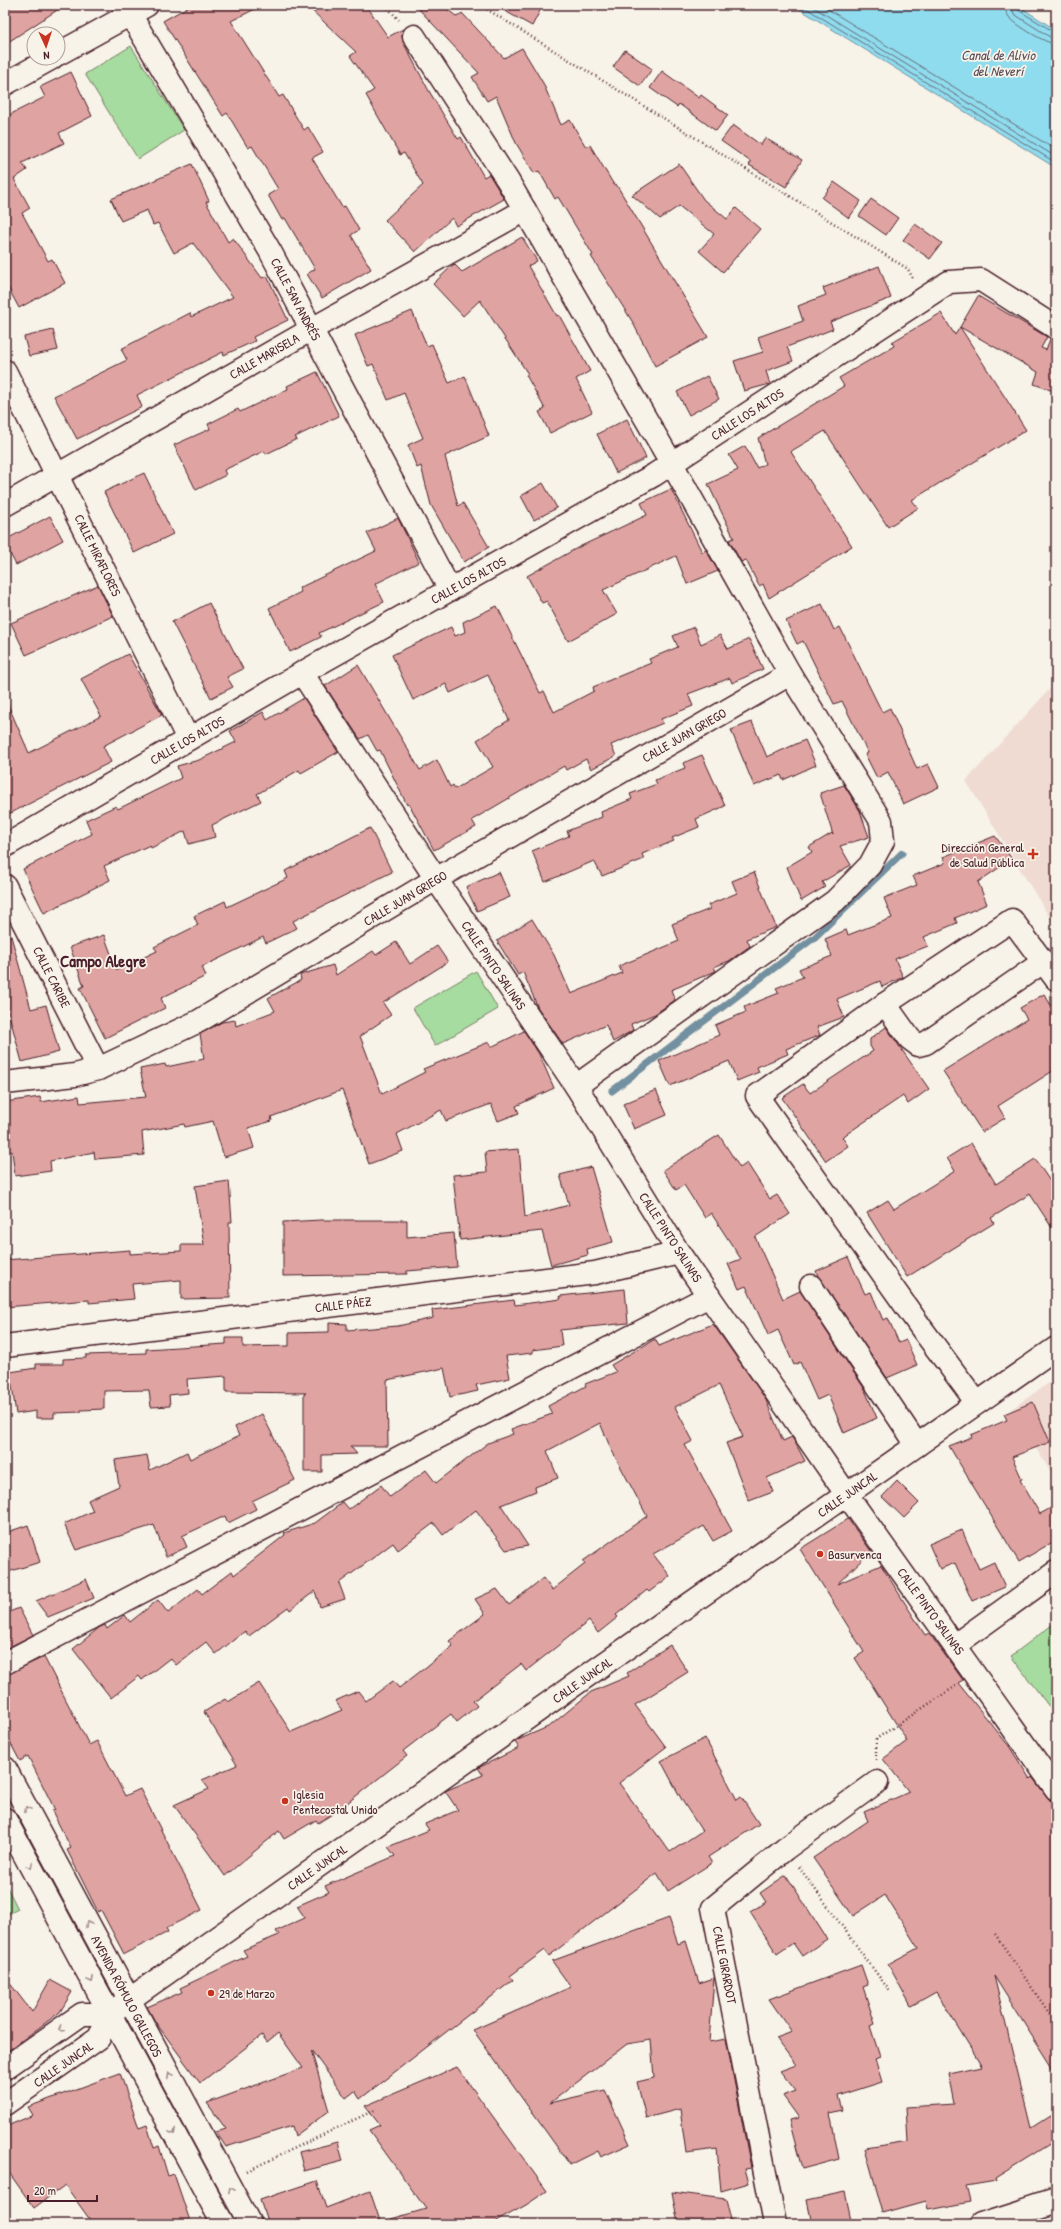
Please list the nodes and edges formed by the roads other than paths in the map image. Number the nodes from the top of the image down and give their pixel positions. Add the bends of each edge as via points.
1 (138, 10) edge
2 (414, 36) dead end
3 (66, 50) edge
4 (38, 66) edge
5 (5, 84) edge
6 (525, 210) junction
7 (1056, 328) edge
8 (312, 329) junction
9 (5, 371) edge
10 (672, 464) junction
11 (58, 474) junction
12 (5, 505) edge
13 (450, 590) junction
14 (302, 673) junction
15 (790, 674) junction
16 (188, 740) junction
17 (5, 846) edge
18 (436, 879) junction
19 (5, 886) edge
20 (1043, 962) junction
21 (1056, 979) edge
22 (885, 1004) junction
23 (98, 1069) junction
24 (5, 1082) edge
25 (576, 1086) junction
26 (679, 1253) junction
27 (811, 1286) dead end
28 (709, 1296) junction
29 (5, 1346) edge
30 (1056, 1348) edge
31 (977, 1403) junction
32 (917, 1445) junction
33 (847, 1495) junction
34 (1056, 1572) edge
35 (955, 1645) junction
36 (5, 1663) edge
37 (5, 1768) edge
38 (877, 1782) road end
39 (1056, 1789) edge
40 (5, 1819) edge
41 (129, 2000) junction
42 (109, 2014) junction
43 (5, 2068) edge
44 (5, 2104) edge
45 (1056, 2200) edge
46 (222, 2224) edge
47 (250, 2224) edge
48 (775, 2224) edge
49 (982, 2224) edge

1 - 3 street
1 - 8 street, CALLE SAN ANDRÉS
2 - 6 street
4 - 5 street
6 - 8 street, CALLE MARISELA
6 - 10 street
7 - 10 street, CALLE LOS ALTOS via 982,280 949,282
8 - 11 street, CALLE MARISELA
8 - 13 street, CALLE SAN ANDRÉS
9 - 11 street, CALLE MIRAFLORES
10 - 13 street, CALLE LOS ALTOS
10 - 15 street
11 - 12 street, CALLE MARISELA
11 - 16 street, CALLE MIRAFLORES
13 - 14 street, CALLE LOS ALTOS
14 - 16 street, CALLE LOS ALTOS
14 - 18 street, CALLE PINTO SALINAS
15 - 18 street, CALLE JUAN GRIEGO
15 - 25 street via 881,821 883,841 874,859 835,901
16 - 17 street, CALLE LOS ALTOS
18 - 23 street, CALLE JUAN GRIEGO via 199,1021
18 - 25 street, CALLE PINTO SALINAS
19 - 23 street, CALLE CARIBE
20 - 21 street
20 - 22 street via 926,1043 918,1045 910,1039
20 - 22 street via 1012,920
22 - 31 street via 758,1096
23 - 24 street, CALLE JUAN GRIEGO via 75,1075
25 - 26 street, CALLE PINTO SALINAS
26 - 28 street, CALLE PINTO SALINAS
26 - 29 street, CALLE PÁEZ via 595,1273
27 - 32 street
28 - 33 street, CALLE PINTO SALINAS
28 - 36 street
30 - 31 street, CALLE JUNCAL
31 - 32 street, CALLE JUNCAL
32 - 33 street, CALLE JUNCAL
33 - 35 street, CALLE PINTO SALINAS
33 - 41 street, CALLE JUNCAL
34 - 35 street
35 - 39 street, CALLE PINTO SALINAS
41 -> 37 street, AVENIDA RÓMULO GALLEGOS
38 - 48 street, CALLE GIRARDOT via 785,1849 713,1908
40 -> 42 street, AVENIDA RÓMULO GALLEGOS
41 - 42 street, CALLE JUNCAL
47 -> 41 street, AVENIDA RÓMULO GALLEGOS
42 -> 43 street via 82,2014
42 - 44 street, CALLE JUNCAL via 99,2038
42 -> 46 street, AVENIDA RÓMULO GALLEGOS
45 - 49 street

